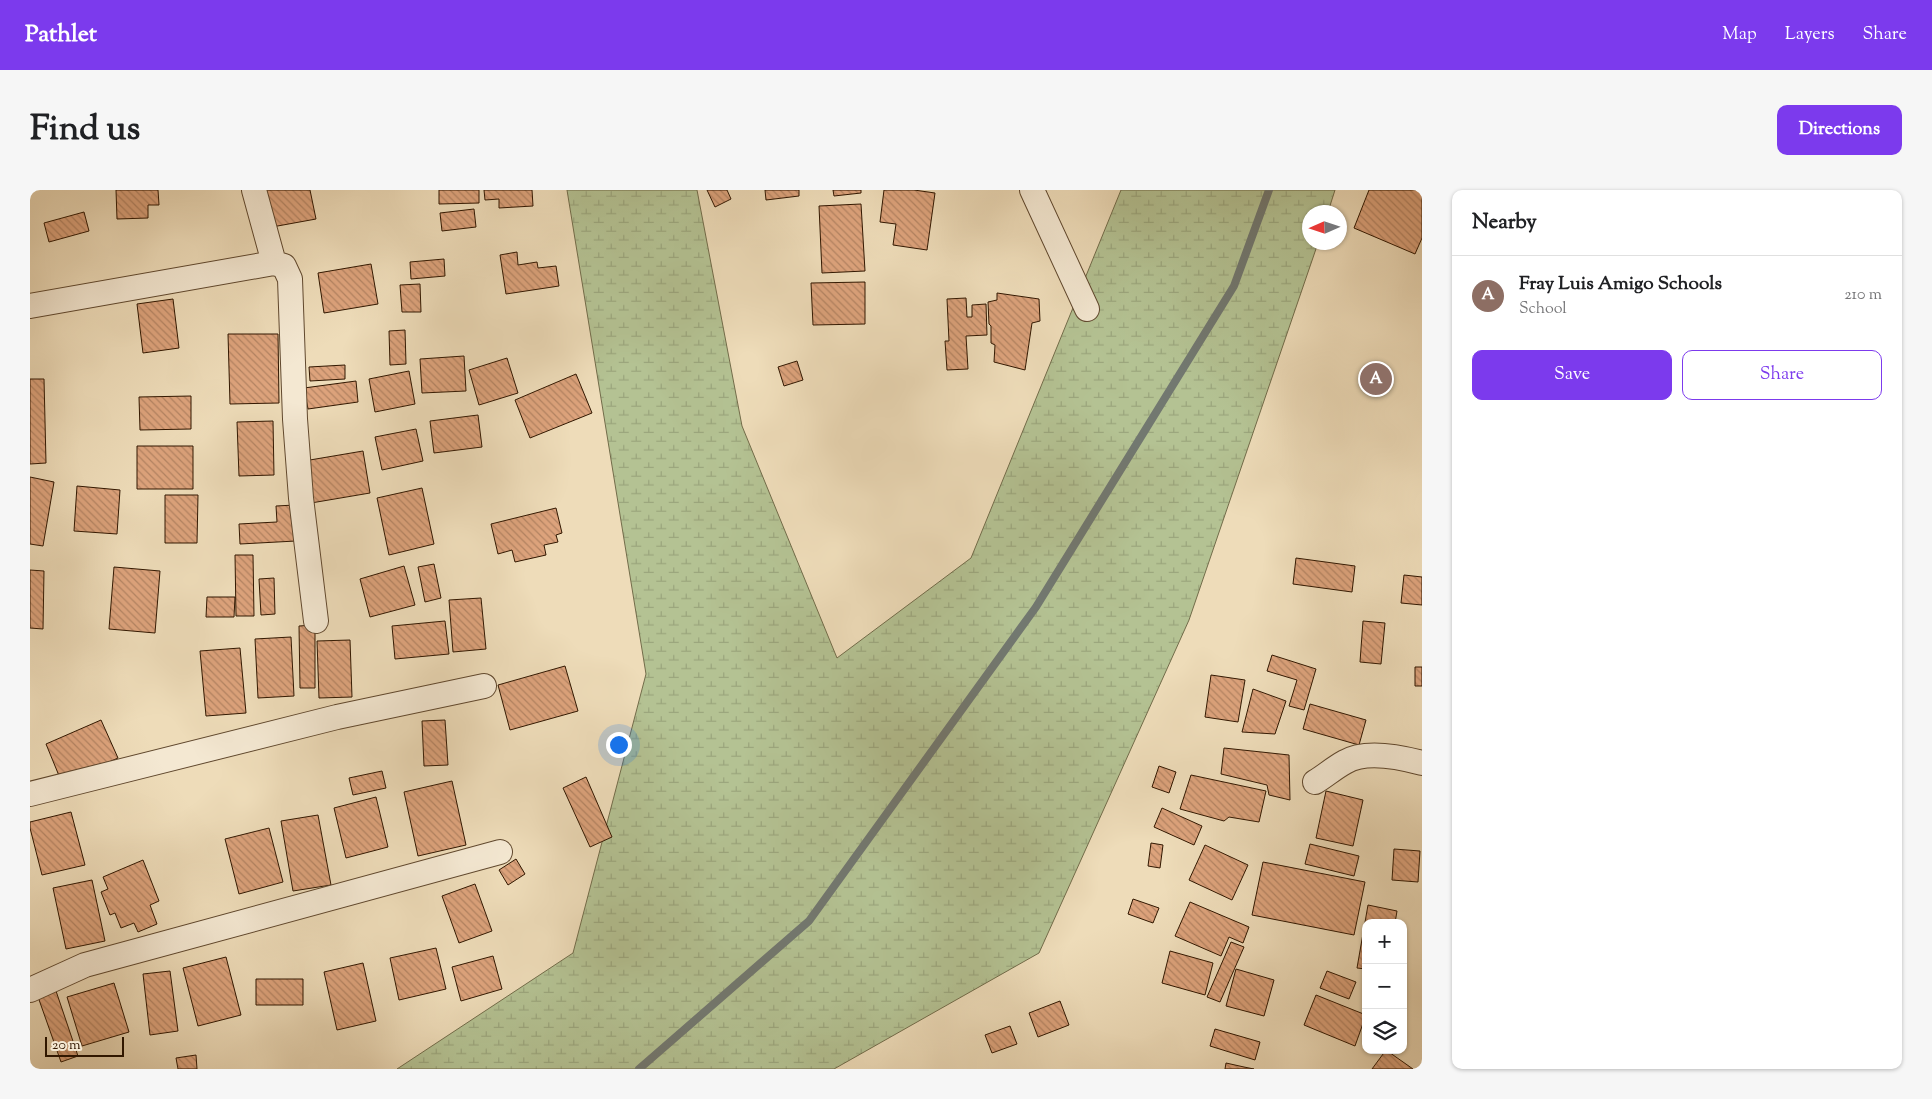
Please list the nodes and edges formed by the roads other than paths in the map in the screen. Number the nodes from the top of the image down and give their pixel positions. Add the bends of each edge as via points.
1 (254, 190) edge
2 (1032, 190) edge
3 (274, 263) junction
4 (30, 306) edge
5 (1087, 309) dead end
6 (316, 621) dead end
7 (484, 686) dead end
8 (1422, 763) edge
9 (1315, 782) dead end
10 (30, 794) edge
11 (500, 852) dead end
12 (30, 990) edge

1 - 3 street
2 - 5 street
3 - 4 street
3 - 6 street via 284,266 290,279 299,478
7 - 10 street via 337,717
8 - 9 street via 1375,755 1346,761
11 - 12 street via 85,965

